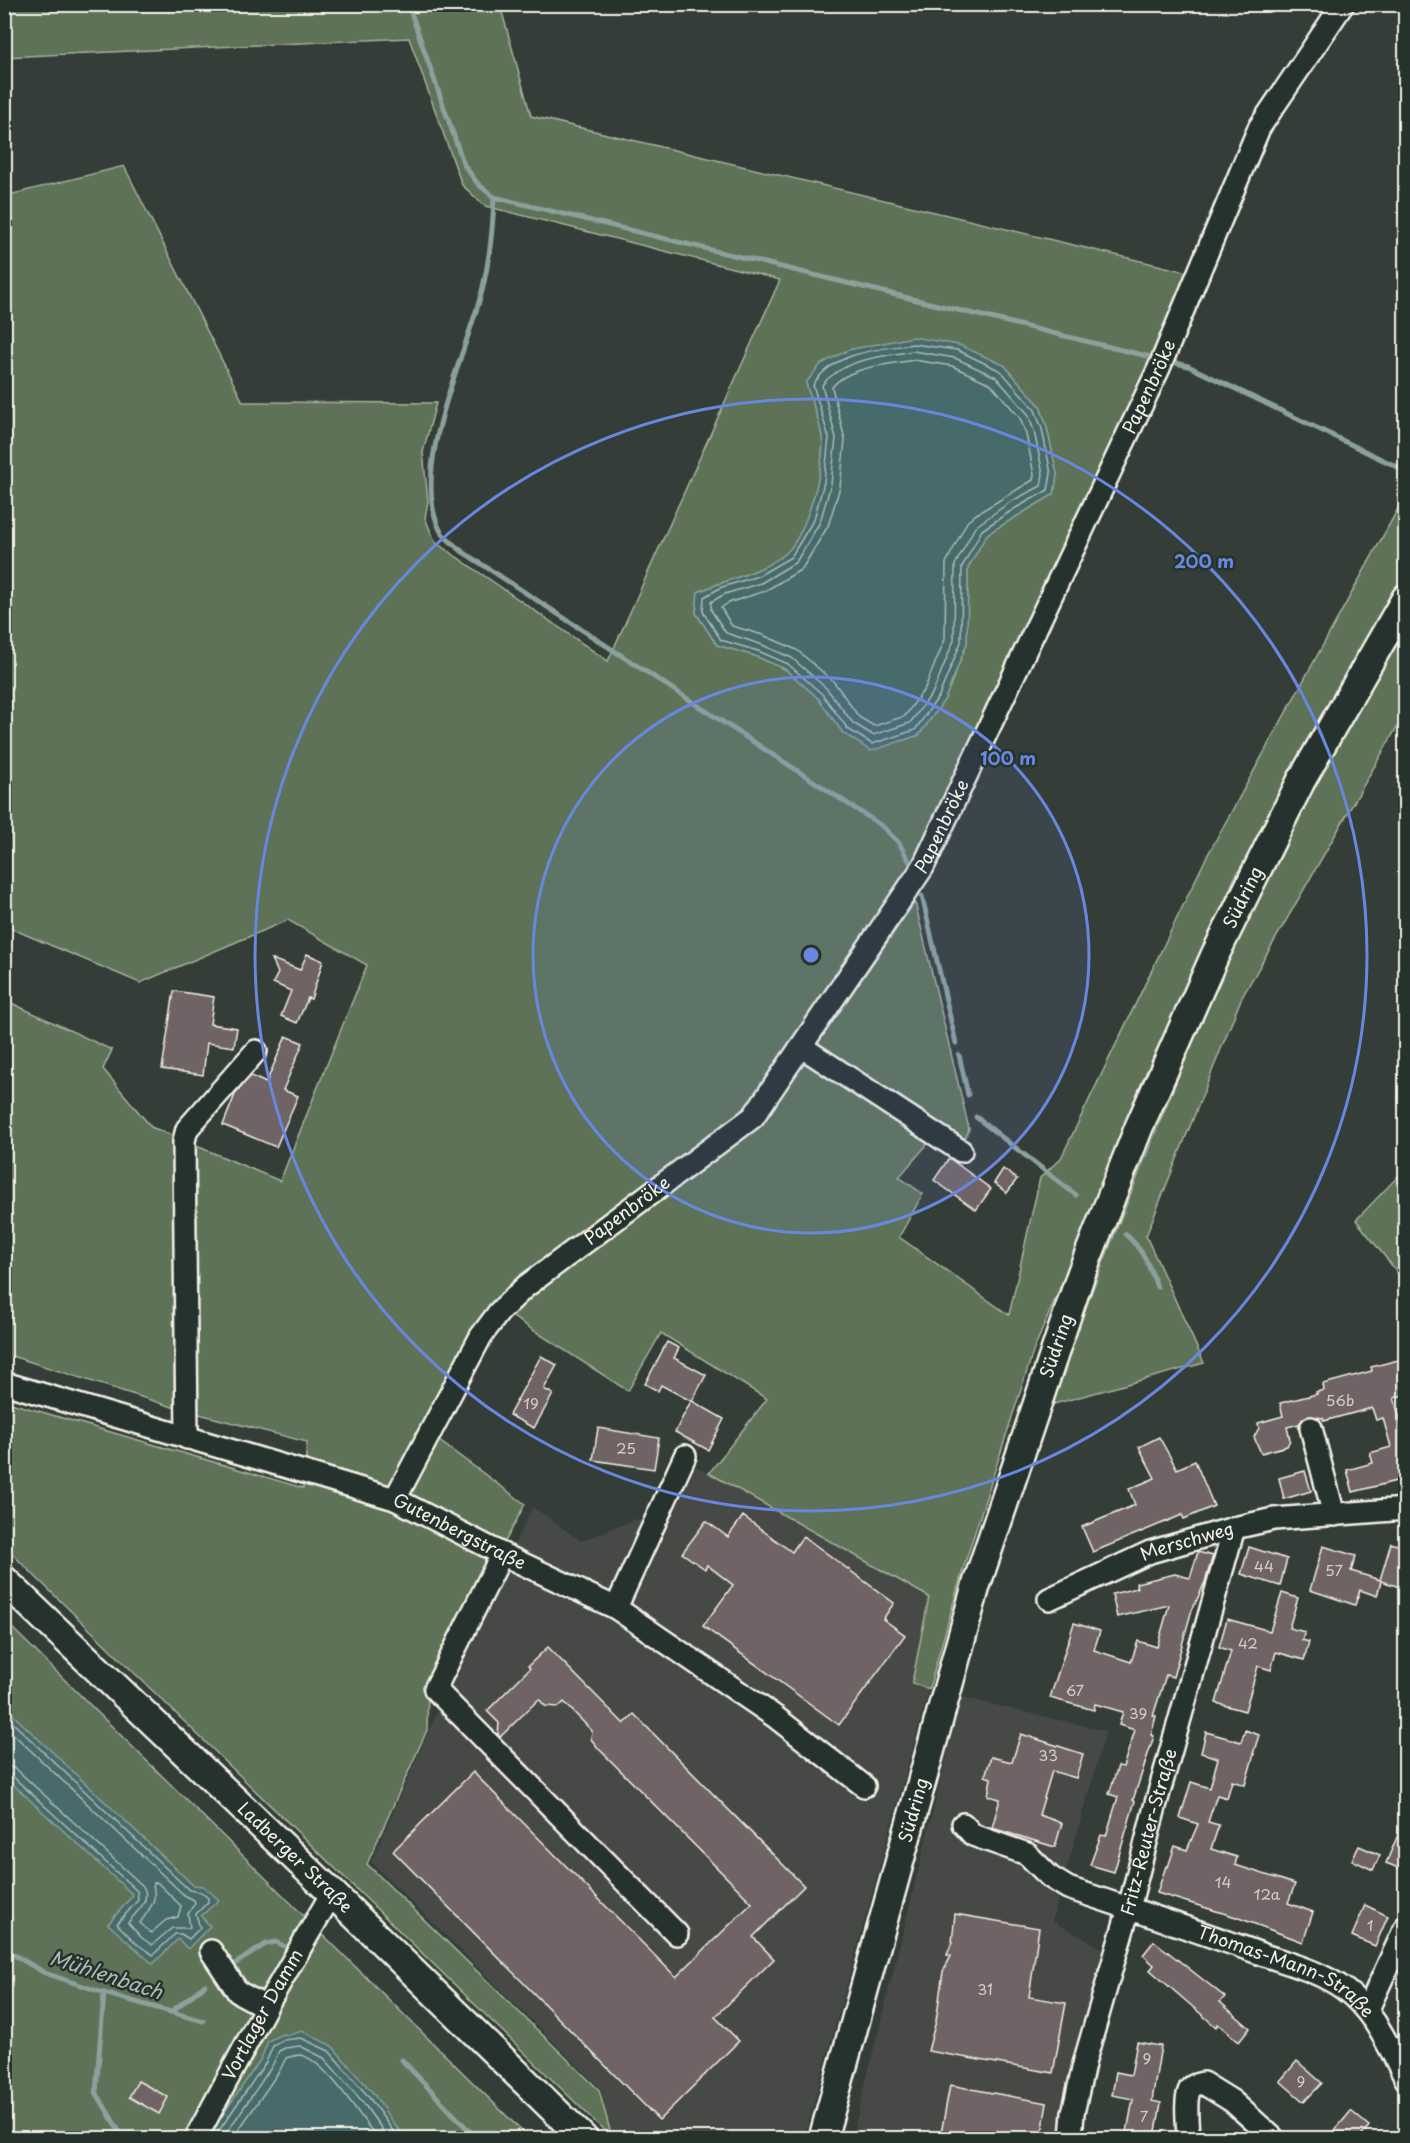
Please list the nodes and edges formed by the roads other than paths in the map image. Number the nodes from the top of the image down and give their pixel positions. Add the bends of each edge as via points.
1 (1343, 4) edge
2 (1406, 598) edge
3 (802, 1047) junction
4 (256, 1051) dead end
5 (961, 1151) dead end
6 (4, 1383) edge
7 (1311, 1428) dead end
8 (187, 1438) junction
9 (685, 1456) dead end
10 (395, 1498) junction
11 (1406, 1509) edge
12 (1334, 1515) junction
13 (1234, 1528) junction
14 (502, 1554) junction
15 (4, 1580) edge
16 (1048, 1599) dead end
17 (616, 1608) junction
18 (864, 1786) dead end
19 (963, 1824) dead end
20 (332, 1893) junction
21 (1129, 1908) junction
22 (1406, 1926) edge
23 (677, 1934) dead end
24 (211, 1951) dead end
25 (266, 2007) junction
26 (1367, 2012) junction
27 (1406, 2079) edge
28 (196, 2139) edge
29 (583, 2139) edge
30 (823, 2139) edge
31 (1071, 2139) edge
32 (1188, 2139) edge
33 (1273, 2139) edge

1 - 3 street, Papenbröke via 1259,128 1162,359 923,867
2 - 30 main road, Südring via 1301,781 1215,955 1139,1127 1081,1274 976,1586
3 - 5 street
3 - 10 street, Papenbröke via 753,1117 525,1287 499,1312 481,1336
4 - 8 street via 187,1129 184,1141
6 - 8 street, Gutenbergstraße
7 - 12 street
8 - 10 street, Gutenbergstraße
9 - 17 street
10 - 14 street, Gutenbergstraße
11 - 12 street, Merschweg
12 - 13 street, Merschweg via 1274,1519
13 - 16 street, Merschweg via 1150,1552
13 - 21 street, Fritz-Reuter-Straße
14 - 17 street, Gutenbergstraße
14 - 23 street via 435,1689
15 - 20 main road, Ladberger Straße
17 - 18 street, Gutenbergstraße via 774,1716
19 - 21 street, Thomas-Mann-Straße via 973,1835 1027,1854 1050,1877 1068,1888
20 - 25 street, Vortlager Damm
20 - 29 main road, Ladberger Straße
21 - 26 street, Thomas-Mann-Straße via 1323,1976 1344,1989
21 - 31 street, Fritz-Reuter-Straße via 1084,2060
22 - 26 street
24 - 25 street via 238,1992
25 - 28 street, Vortlager Damm
26 - 27 street, Thomas-Mann-Straße via 1383,2033
32 - 33 street via 1190,2089 1203,2083 1232,2101

